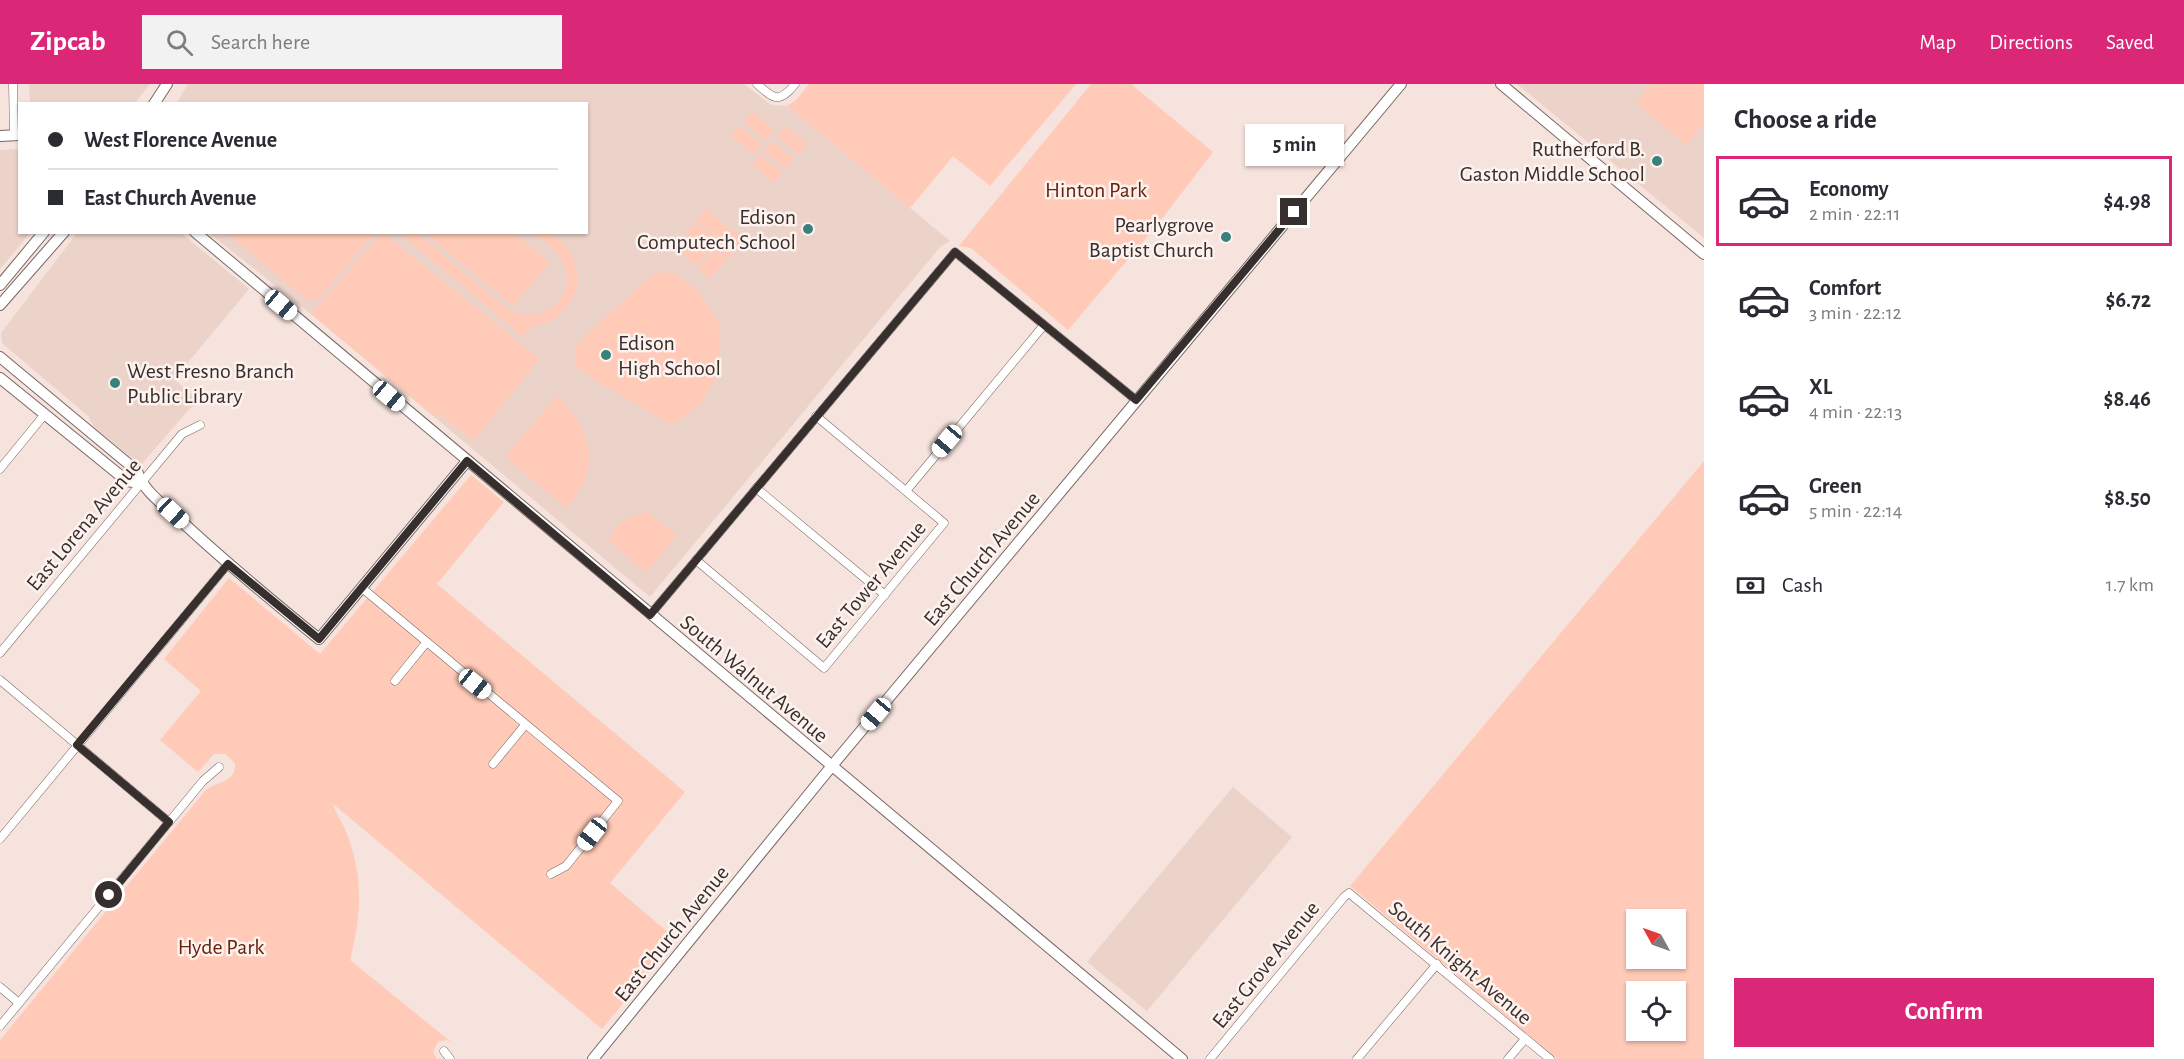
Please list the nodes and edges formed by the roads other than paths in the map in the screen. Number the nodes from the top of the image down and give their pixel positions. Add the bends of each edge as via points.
1 (13, 84) edge
2 (167, 84) edge
3 (757, 84) edge
4 (795, 84) edge
5 (1401, 84) edge
6 (1501, 84) edge
7 (155, 102) edge
8 (17, 135) edge
9 (0, 136) edge
10 (42, 234) edge
11 (62, 234) edge
12 (197, 234) edge
13 (1704, 254) edge
14 (0, 285) edge
15 (0, 305) edge
16 (1044, 325) junction
17 (0, 357) edge
18 (0, 378) edge
19 (1136, 400) junction
20 (45, 414) junction
21 (816, 416) junction
22 (200, 425) dead end
23 (467, 461) junction
24 (0, 469) edge
25 (140, 483) junction
26 (756, 488) junction
27 (906, 491) junction
28 (696, 561) junction
29 (228, 564) junction
30 (362, 588) junction
31 (885, 595) junction
32 (650, 615) junction
33 (426, 643) junction
34 (0, 653) edge
35 (0, 680) edge
36 (395, 681) dead end
37 (525, 725) junction
38 (77, 745) junction
39 (493, 764) dead end
40 (219, 767) dead end
41 (831, 767) junction
42 (169, 822) junction
43 (0, 839) edge
44 (551, 874) dead end
45 (1348, 893) joint
46 (1437, 964) junction
47 (0, 987) edge
48 (19, 1003) junction
49 (0, 1026) edge
50 (1525, 1039) junction
51 (444, 1051) dead end
52 (450, 1059) edge
53 (593, 1059) edge
54 (1182, 1059) edge
55 (1210, 1059) edge
56 (1357, 1059) edge
57 (1508, 1059) edge
58 (1550, 1059) edge

1 - 8 street
2 - 7 street
3 - 4 street via 774,98 789,92
5 - 19 street, East Church Avenue
6 - 13 street
8 - 9 street
10 - 14 street
11 - 15 street
12 - 23 street, South Walnut Avenue
16 - 19 street
16 - 21 street via 955,252
16 - 27 street, East Tower Avenue
17 - 25 street via 137,471
18 - 20 street
19 - 41 street, East Church Avenue
20 - 24 street
20 - 25 street via 127,481
21 - 26 street
21 - 27 street
22 - 25 street, East Lorena Avenue via 182,434
23 - 30 street
23 - 32 street, South Walnut Avenue
25 - 29 street
25 - 34 street, East Lorena Avenue
26 - 28 street
26 - 31 street
27 - 31 street, East Tower Avenue via 944,523
28 - 31 street, East Tower Avenue via 824,668
28 - 32 street
29 - 30 street via 319,639
29 - 38 street
30 - 33 street
32 - 41 street, South Walnut Avenue
33 - 36 street
33 - 37 street
35 - 38 street
37 - 39 street
37 - 44 street via 618,801 566,866
38 - 42 street
38 - 43 street
40 - 42 street via 202,781
41 - 53 street, East Church Avenue
41 - 54 street, South Walnut Avenue
42 - 48 street
45 - 46 street, South Knight Avenue
45 - 55 street, East Grove Avenue
46 - 50 street, South Knight Avenue
46 - 56 street
47 - 48 street
48 - 49 street
50 - 57 street
50 - 58 street, South Knight Avenue
51 - 52 street

